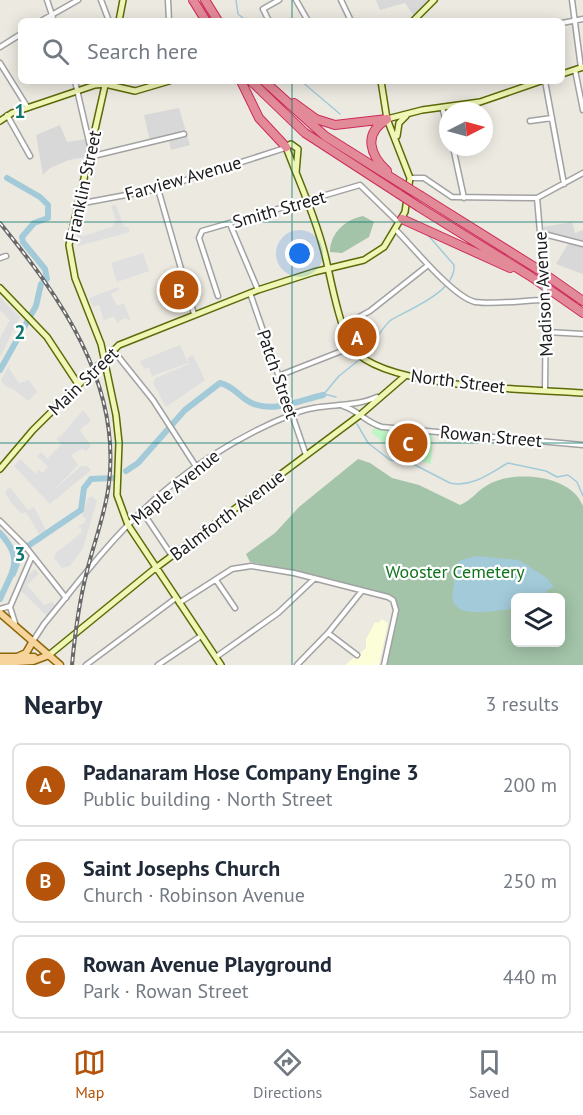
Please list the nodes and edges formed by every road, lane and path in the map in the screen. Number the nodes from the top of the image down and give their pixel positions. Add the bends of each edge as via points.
1 (47, 0) edge
2 (78, 0) edge
3 (101, 0) edge
4 (123, 0) edge
5 (168, 0) edge
6 (193, 0) edge
7 (205, 0) edge
8 (279, 0) edge
9 (296, 0) edge
10 (341, 0) edge
11 (434, 0) edge
12 (572, 0) edge
13 (52, 14) junction
14 (46, 18) edge
15 (53, 18) edge
16 (108, 18) edge
17 (120, 18) edge
18 (169, 18) edge
19 (204, 18) edge
20 (216, 18) edge
21 (268, 18) edge
22 (306, 18) edge
23 (350, 18) edge
24 (416, 18) edge
25 (583, 19) edge
26 (574, 21) junction
27 (565, 22) edge
28 (18, 36) edge
29 (0, 47) edge
30 (0, 63) edge
31 (580, 68) edge
32 (565, 73) edge
33 (76, 84) edge
34 (102, 84) edge
35 (105, 84) edge
36 (109, 84) edge
37 (158, 84) edge
38 (242, 84) edge
39 (254, 84) edge
40 (268, 84) edge
41 (269, 84) edge
42 (381, 84) edge
43 (528, 84) edge
44 (544, 84) edge
45 (78, 91) junction
46 (480, 102) edge
47 (439, 107) edge
48 (28, 108) junction
49 (583, 110) edge
50 (410, 113) junction
51 (7, 115) junction
52 (552, 118) junction
53 (387, 119) junction
54 (0, 120) edge
55 (530, 121) dead end
56 (184, 134) dead end
57 (398, 143) junction
58 (91, 146) junction
59 (286, 147) junction
60 (30, 156) dead end
61 (455, 156) edge
62 (88, 158) junction
63 (296, 173) junction
64 (583, 173) edge
65 (410, 178) junction
66 (400, 183) junction
67 (564, 184) junction
68 (158, 189) junction
69 (464, 198) junction
70 (537, 198) junction
71 (306, 203) junction
72 (78, 204) junction
73 (401, 221) junction
74 (230, 224) junction
75 (396, 230) junction
76 (540, 233) junction
77 (583, 244) edge
78 (6, 256) dead end
79 (0, 258) edge
80 (427, 266) junction
81 (327, 268) junction
82 (0, 288) edge
83 (258, 290) junction
84 (250, 293) junction
85 (218, 296) dead end
86 (563, 298) junction
87 (546, 299) junction
88 (583, 301) edge
89 (583, 313) edge
90 (194, 314) junction
91 (344, 325) junction
92 (547, 332) junction
93 (583, 334) edge
94 (352, 347) junction
95 (113, 350) junction
96 (104, 358) junction
97 (278, 376) junction
98 (405, 376) junction
99 (78, 384) junction
100 (545, 390) junction
101 (583, 393) edge
102 (383, 394) junction
103 (333, 404) junction
104 (292, 414) junction
105 (360, 415) junction
106 (583, 445) edge
107 (306, 455) junction
108 (1, 467) edge
109 (197, 468) junction
110 (146, 517) dead end
111 (0, 521) edge
112 (128, 525) junction
113 (31, 554) junction
114 (172, 556) junction
115 (156, 568) junction
116 (314, 579) junction
117 (216, 580) junction
118 (361, 592) junction
119 (66, 598) junction
120 (178, 601) junction
121 (11, 604) junction
122 (235, 608) dead end
123 (0, 611) edge
124 (17, 626) junction
125 (328, 633) junction
126 (201, 636) junction
127 (33, 641) junction
128 (49, 655) junction
129 (357, 656) dead end
130 (0, 657) edge
131 (17, 657) junction
132 (216, 657) junction
133 (0, 663) edge
134 (60, 665) edge
135 (86, 665) edge
136 (158, 665) edge
137 (221, 665) edge
138 (297, 665) edge
139 (384, 665) edge

1 - 13 street
2 - 13 street
3 - 16 street
4 - 17 main road
5 - 18 street
6 - 19 highway
7 - 20 highway
8 - 21 street via 263,9
9 - 22 street
10 - 23 street
11 - 24 main road
12 - 26 street
13 - 14 street
13 - 15 street
25 - 26 street
26 - 27 street
26 - 31 street
28 - 29 street
30 - 48 street
31 - 32 main road
31 - 49 street
33 - 45 street
34 - 45 main road
35 - 58 main road, Franklin Street
36 - 37 main road via 135,91
38 - 59 highway via 259,118
39 - 86 highway, bridge via 320,144
40 - 66 highway via 325,136
41 - 53 highway via 328,124 348,126
42 - 53 main road
43 - 46 main road
44 - 52 street
45 - 48 main road
45 - 58 street
47 - 50 main road
48 - 51 main road
50 - 53 main road
50 - 57 main road via 397,129
51 - 54 main road
51 - 60 street
52 - 55 street
52 - 67 street
53 - 57 main road
53 - 66 highway via 372,131 371,147 379,163
56 - 62 street
57 - 65 main road
58 - 62 main road, Franklin Street
59 - 63 main road
59 - 63 main road via 291,144 298,148
59 - 68 street, Farview Avenue
61 - 69 street
62 - 72 main road, Franklin Street
63 - 71 main road, North Street
64 - 67 street
65 - 69 street via 424,178 445,195
65 - 73 main road
66 - 88 highway, bridge
67 - 70 street
68 - 72 street, Farview Avenue
68 - 90 street
69 - 70 street
70 - 76 street, Madison Avenue
71 - 73 street, Smith Street via 360,185
71 - 74 street, Smith Street
71 - 81 main road, North Street
72 - 96 main road, Franklin Street via 69,245 71,267
73 - 75 main road, Main Street
73 - 86 highway via 504,266
74 - 83 street
74 - 85 street, Smith Street via 199,234
75 - 80 street
75 - 81 main road, Main Street via 373,256
76 - 77 street
76 - 87 street, Madison Avenue, bridge
78 - 79 street
80 - 87 street via 476,302
80 - 91 street via 370,311
81 - 83 main road, Main Street
81 - 91 main road, North Street
82 - 99 main road via 36,324
83 - 84 main road, Main Street
84 - 90 main road, Main Street
84 - 97 street, Patch Street
86 - 89 highway
87 - 92 street, Madison Avenue
90 - 95 main road, Main Street via 128,340
91 - 94 main road, North Street
92 - 93 street
92 - 100 street, Madison Avenue
94 - 97 street
94 - 98 main road, North Street via 368,360
95 - 96 main road, Main Street
95 - 109 street via 170,424
96 - 99 main road, Main Street
96 - 112 main road, Franklin Street via 118,432 117,495
97 - 104 street, Patch Street
98 - 100 main road, North Street
98 - 102 main road, Balmforth Avenue
99 - 108 main road, Main Street
100 - 101 main road, North Street
102 - 103 street via 360,403
102 - 105 main road, Balmforth Avenue
103 - 104 street
103 - 105 street, Rowan Street via 346,406
104 - 107 street, Patch Street
104 - 109 street, Maple Avenue via 241,437
105 - 106 street, Rowan Street via 374,425
105 - 107 main road, Balmforth Avenue
107 - 114 main road, Balmforth Avenue
109 - 112 street, Maple Avenue
110 - 114 street
111 - 113 street
112 - 115 main road, Franklin Street
112 - 119 street, Maple Avenue
113 - 119 street
113 - 121 street
114 - 115 main road, Balmforth Avenue
115 - 120 main road, Franklin Street
115 - 128 main road, Balmforth Avenue
116 - 117 street via 251,566 232,569
116 - 118 street
116 - 132 street via 278,614
117 - 120 street
117 - 122 street
118 - 125 street
118 - 139 street via 388,597 395,604
119 - 127 street, Maple Avenue
120 - 126 main road, Franklin Street
120 - 135 street
121 - 123 street
121 - 124 street via 10,613
123 - 124 main road
124 - 127 main road
125 - 129 street
125 - 138 street
126 - 132 main road, Franklin Street
126 - 136 street
127 - 128 main road
127 - 131 main road via 26,653
128 - 131 main road
128 - 133 main road via 33,661
128 - 134 main road
130 - 131 main road
132 - 137 main road, Franklin Street

